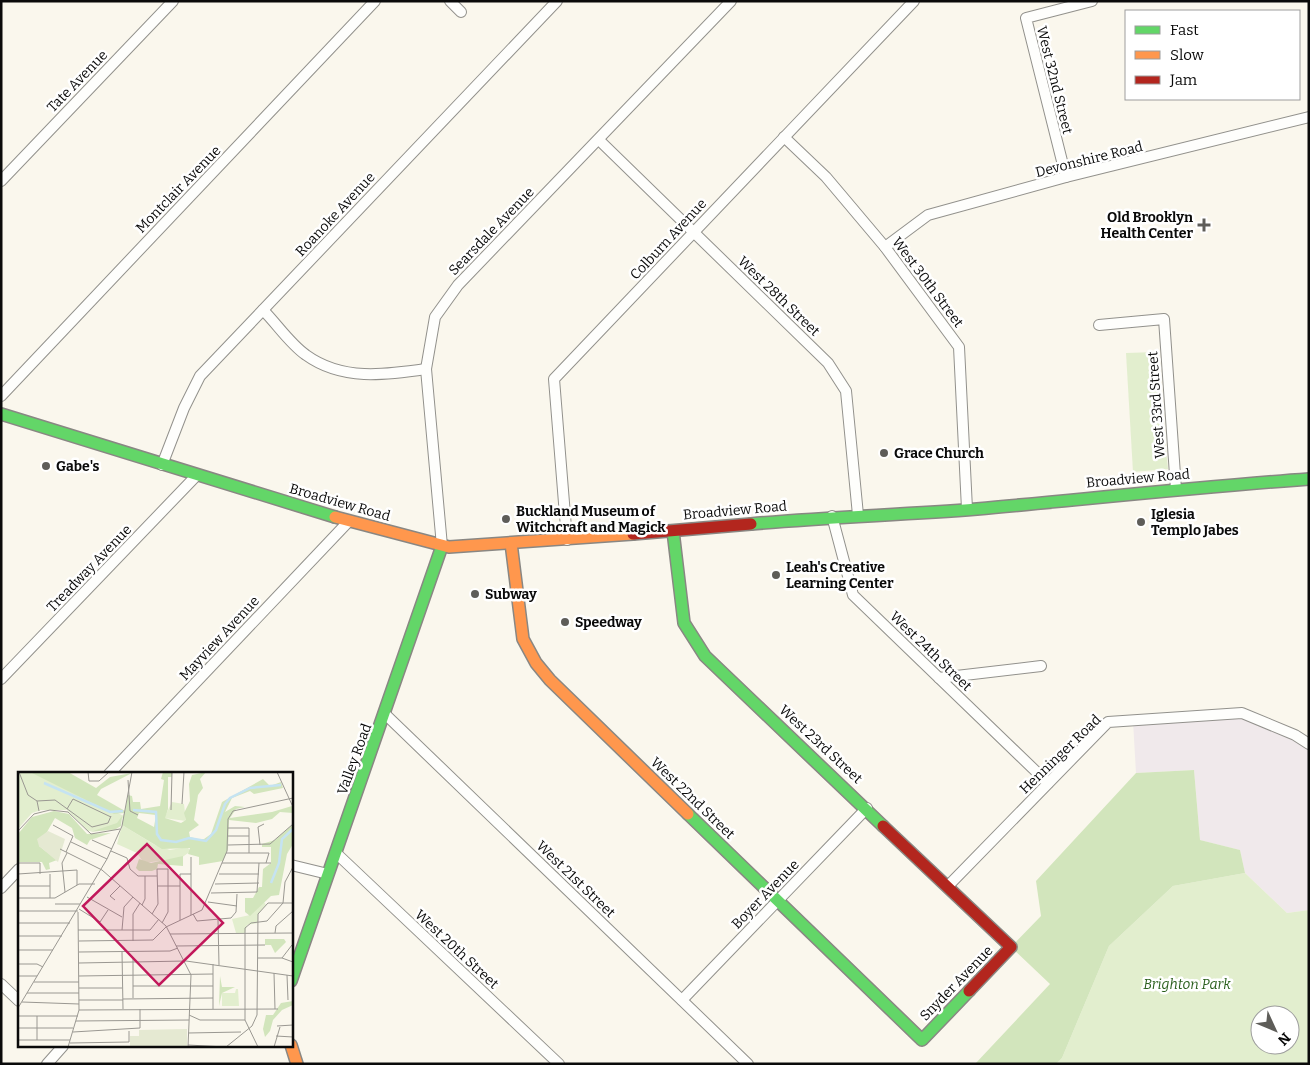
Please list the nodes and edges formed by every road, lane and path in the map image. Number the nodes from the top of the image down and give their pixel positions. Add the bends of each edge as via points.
1 (173, 1) edge
2 (375, 1) edge
3 (450, 1) edge
4 (557, 1) edge
5 (731, 1) edge
6 (914, 1) edge
7 (1092, 1) edge
8 (461, 12) dead end
9 (1309, 117) edge
10 (784, 137) junction
11 (599, 140) junction
12 (1066, 177) junction
13 (1, 181) edge
14 (693, 232) junction
15 (885, 247) junction
16 (263, 310) junction
17 (1099, 325) dead end
18 (426, 369) junction
19 (1, 396) edge
20 (1, 414) edge
21 (162, 465) junction
22 (197, 475) junction
23 (1309, 479) edge
24 (1176, 489) junction
25 (967, 509) junction
26 (858, 515) junction
27 (832, 516) junction
28 (349, 521) junction
29 (672, 531) junction
30 (567, 540) junction
31 (510, 543) junction
32 (442, 546) junction
33 (1041, 666) dead end
34 (939, 678) junction
35 (1, 679) edge
36 (386, 714) junction
37 (1309, 744) edge
38 (112, 772) edge
39 (1048, 783) junction
40 (867, 808) junction
41 (336, 853) junction
42 (292, 865) edge
43 (18, 871) edge
44 (328, 874) junction
45 (948, 886) junction
46 (1, 888) edge
47 (778, 901) junction
48 (1011, 948) joint
49 (292, 978) edge
50 (1, 984) edge
51 (18, 1000) edge
52 (682, 1000) junction
53 (922, 1040) joint
54 (61, 1048) edge
55 (292, 1048) edge
56 (46, 1064) edge
57 (297, 1064) edge
58 (559, 1064) edge
59 (748, 1064) edge

1 - 13 street, Tate Avenue
2 - 19 street, Montclair Avenue
3 - 8 street
4 - 16 street, Roanoke Avenue
5 - 11 street, Searsdale Avenue
6 - 10 street, Colburn Avenue
7 - 12 street, West 32nd Street via 1026,18
9 - 12 street, Devonshire Road
10 - 14 street, Colburn Avenue
10 - 15 street, West 30th Street via 826,178
11 - 14 street, West 28th Street
11 - 18 street, Searsdale Avenue via 458,285 435,317
12 - 15 street, Devonshire Road via 928,215
14 - 26 street, West 28th Street via 828,363 846,391
14 - 30 street, Colburn Avenue via 554,379
15 - 25 street, West 30th Street via 959,346
16 - 18 street via 306,355 332,369 355,375
16 - 21 street, Roanoke Avenue via 200,376
17 - 24 street, West 33rd Street via 1164,319
18 - 32 street, Searsdale Avenue
20 - 21 street, Broadview Road
21 - 22 street, Broadview Road
22 - 28 street, Broadview Road
22 - 35 street, Treadway Avenue
23 - 24 street, Broadview Road
24 - 25 street, Broadview Road
25 - 26 street, Broadview Road
26 - 27 street, Broadview Road
27 - 29 street, Broadview Road
27 - 34 street, West 24th Street via 854,595
28 - 32 street, Broadview Road
28 - 38 street, Mayview Avenue
29 - 30 street, Broadview Road
29 - 40 street, West 23rd Street via 684,623 705,656
30 - 31 street, Broadview Road
31 - 32 street, Broadview Road
31 - 47 street, West 22nd Street via 523,639 536,663
32 - 36 street, Valley Road
33 - 34 street
34 - 39 street, West 24th Street
36 - 41 street, Valley Road
36 - 52 street, West 21st Street
37 - 39 street, Henninger Road via 1242,713 1108,722
39 - 45 street, Henninger Road
40 - 45 street, West 23rd Street
40 - 47 street, Boyer Avenue
41 - 44 street, Valley Road
41 - 58 street, West 20th Street
42 - 44 street
43 - 46 street
44 - 49 street, Valley Road
45 - 48 street, West 23rd Street
47 - 52 street, Boyer Avenue
47 - 53 street, West 22nd Street
48 - 53 street, Snyder Avenue
50 - 51 street
52 - 59 street, West 21st Street
54 - 56 street
55 - 57 street

